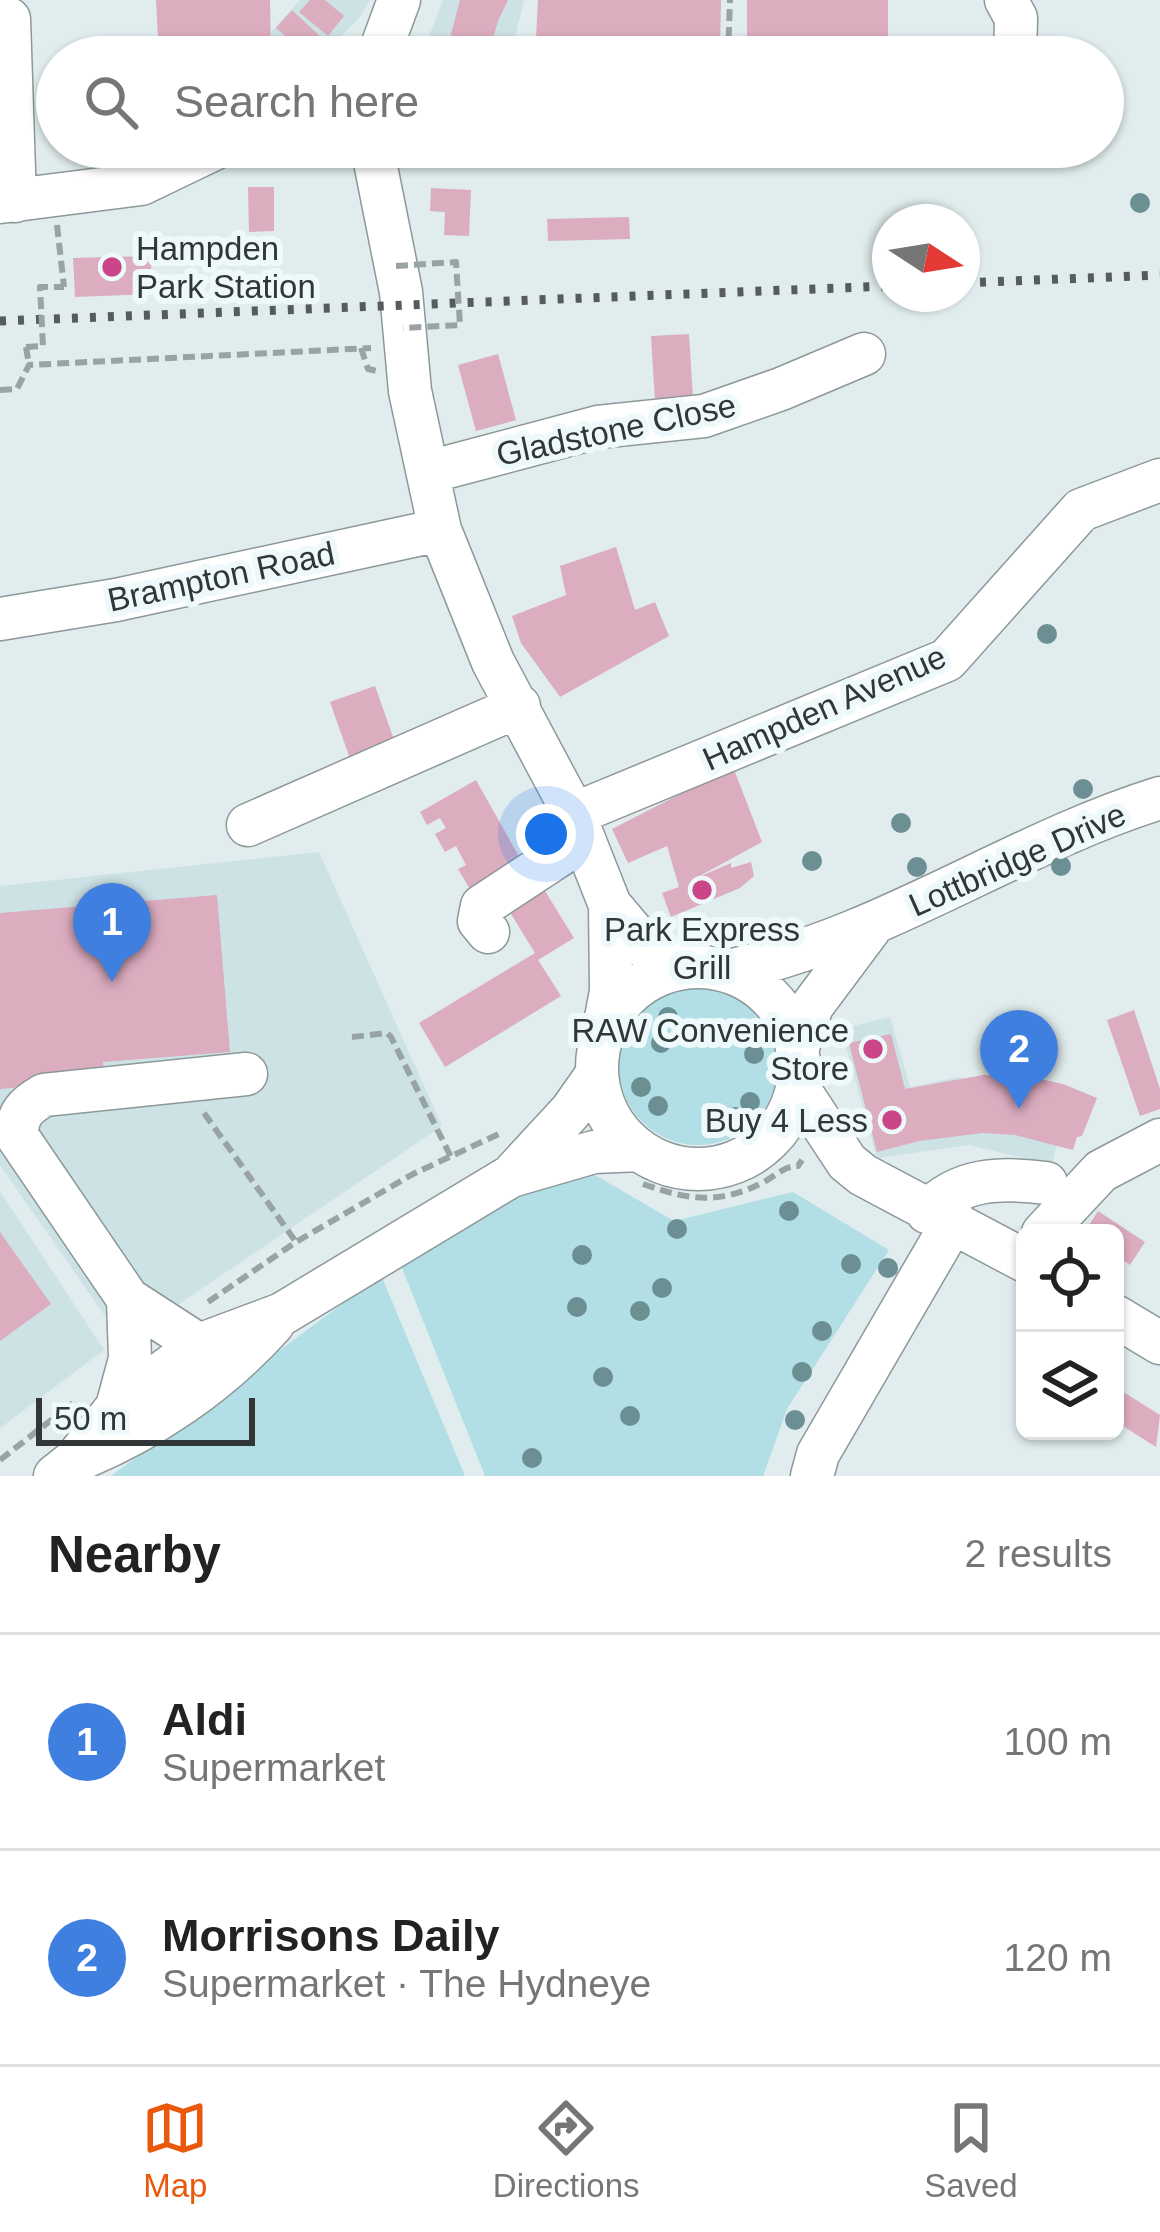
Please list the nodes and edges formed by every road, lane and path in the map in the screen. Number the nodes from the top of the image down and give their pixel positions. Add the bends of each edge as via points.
1 (730, 0) edge
2 (1006, 0) edge
3 (9, 19) dead end
4 (729, 36) edge
5 (1016, 36) edge
6 (174, 168) edge
7 (376, 168) edge
8 (23, 200) edge
9 (401, 313) junction
10 (864, 354) dead end
11 (29, 365) junction
12 (0, 390) edge
13 (429, 472) junction
14 (1160, 480) edge
15 (440, 530) junction
16 (0, 619) edge
17 (519, 706) junction
18 (1160, 798) edge
19 (248, 825) dead end
20 (579, 826) junction
21 (610, 905) junction
22 (875, 922) junction
23 (488, 932) dead end
24 (708, 969) junction
25 (604, 1030) junction
26 (352, 1037) dead end
27 (797, 1068) junction
28 (246, 1074) dead end
29 (597, 1074) junction
30 (187, 1079) junction
31 (8, 1125) edge
32 (508, 1128) dead end
33 (1160, 1140) edge
34 (746, 1156) junction
35 (451, 1157) junction
36 (827, 1157) junction
37 (632, 1164) junction
38 (511, 1176) junction
39 (1046, 1183) dead end
40 (940, 1216) junction
41 (1053, 1224) edge
42 (296, 1242) junction
43 (1016, 1246) edge
44 (128, 1299) junction
45 (282, 1314) junction
46 (1124, 1321) edge
47 (199, 1326) junction
48 (1160, 1343) edge
49 (100, 1402) junction
50 (0, 1460) edge
51 (64, 1468) edge
52 (812, 1476) edge

1 - 4 path
2 - 5 street
3 - 8 street
6 - 8 street via 141,184
7 - 9 street
8 - 11 path, bridge via 64,287 40,287 44,346 26,347
9 - 9 path, bridge via 457,262 460,325
9 - 11 path via 361,348
9 - 13 street
10 - 13 street, Gladstone Close via 704,416 598,428
11 - 12 path via 17,389
13 - 15 street
14 - 20 street, Hampden Avenue via 1082,509 946,660
15 - 16 street, Brampton Road
15 - 17 street
17 - 19 street
17 - 20 street
18 - 22 street, Lottbridge Drive
20 - 21 street
20 - 23 street, Hampden Avenue via 482,905 479,921
21 - 24 street via 653,956
21 - 25 street
22 - 24 street, Lottbridge Drive via 773,961
22 - 27 street, Lottbridge Drive via 812,1006
24 - 25 street via 662,973 638,986
24 - 27 street via 753,982 773,1000 789,1024
25 - 29 street
26 - 35 path via 391,1037
27 - 34 street via 778,1126
27 - 36 street
28 - 30 street
29 - 37 street
29 - 38 street
30 - 31 street via 44,1095
30 - 42 path
31 - 44 street
32 - 35 path
33 - 41 street via 1101,1171
34 - 36 street
34 - 37 street via 692,1169
35 - 42 path
36 - 37 path via 705,1198 678,1197
36 - 40 street
37 - 38 street via 594,1152
38 - 45 street
39 - 40 street via 977,1182 939,1198
40 - 43 street
40 - 52 street
42 - 47 path
44 - 47 street
44 - 49 street via 130,1359
45 - 47 street
45 - 51 street via 243,1358 131,1438
46 - 48 street
47 - 49 street
49 - 50 path
49 - 51 street

